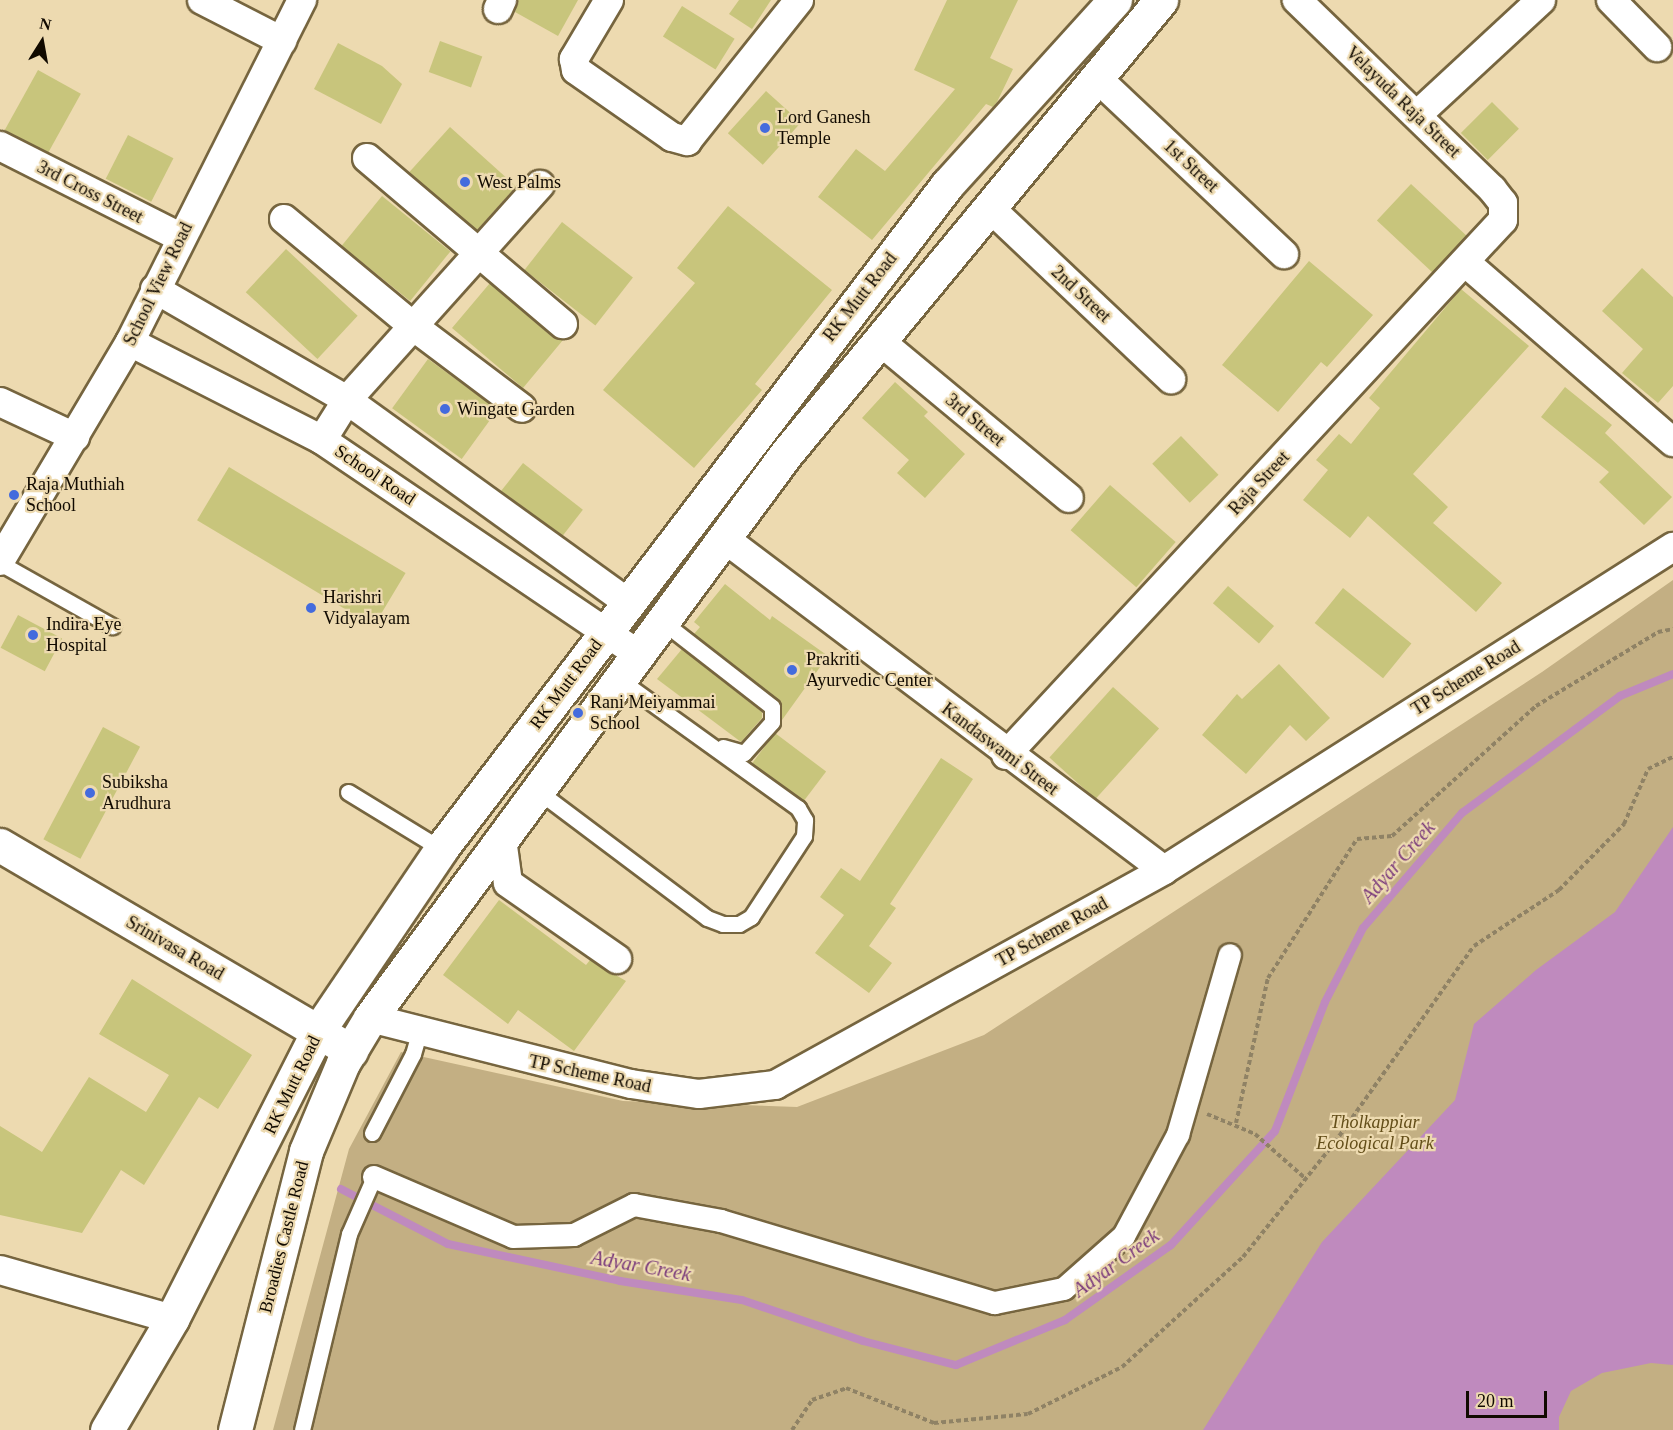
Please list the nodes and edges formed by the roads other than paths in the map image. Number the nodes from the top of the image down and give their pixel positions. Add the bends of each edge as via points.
1 (202, 0) edge
2 (302, 0) edge
3 (609, 0) edge
4 (799, 0) edge
5 (1115, 0) edge
6 (1161, 0) edge
7 (1297, 0) edge
8 (1541, 0) edge
9 (1611, 0) edge
10 (282, 41) junction
11 (1657, 47) dead end
12 (1097, 78) junction
13 (1417, 115) junction
14 (0, 146) edge
15 (367, 158) dead end
16 (540, 185) dead end
17 (991, 209) junction
18 (1504, 209) joint
19 (284, 219) dead end
20 (180, 237) junction
21 (478, 254) junction
22 (1284, 254) dead end
23 (1465, 262) junction
24 (155, 289) junction
25 (563, 324) dead end
26 (413, 326) junction
27 (130, 342) junction
28 (881, 342) junction
29 (1171, 379) dead end
30 (346, 400) junction
31 (0, 402) edge
32 (522, 408) dead end
33 (75, 437) junction
34 (322, 440) junction
35 (1673, 442) edge
36 (1069, 498) dead end
37 (724, 539) junction
38 (1673, 547) edge
39 (0, 562) edge
40 (627, 602) junction
41 (663, 622) junction
42 (112, 626) dead end
43 (605, 632) junction
44 (628, 669) junction
45 (1006, 755) junction
46 (538, 791) junction
47 (348, 792) dead end
48 (502, 839) junction
49 (0, 845) edge
50 (441, 849) junction
51 (1164, 870) junction
52 (1230, 955) dead end
53 (616, 959) dead end
54 (370, 1018) junction
55 (318, 1031) junction
56 (419, 1033) junction
57 (351, 1051) junction
58 (372, 1133) dead end
59 (372, 1182) joint
60 (0, 1270) edge
61 (172, 1319) junction
62 (107, 1430) edge
63 (235, 1430) edge
64 (302, 1430) edge

1 - 10 street
2 - 10 street, School View Road
3 - 4 street via 574,59 576,70 672,137 687,141
5 - 40 main road, RK Mutt Road via 947,185
6 - 12 main road, RK Mutt Road
7 - 13 street, Velayuda Raja Street
8 - 13 street
9 - 11 street
10 - 20 street, School View Road
12 - 17 main road, RK Mutt Road
12 - 22 street, 1st Street
13 - 18 street, Velayuda Raja Street via 1492,189
14 - 20 street, 3rd Cross Street
15 - 21 street
16 - 21 street
17 - 28 main road, RK Mutt Road
17 - 29 street, 2nd Street
18 - 23 street, Raja Street via 1499,226
19 - 26 street
20 - 24 street, School View Road
21 - 25 street
21 - 26 street
23 - 35 street
23 - 45 street, Raja Street
24 - 27 street, School View Road
24 - 30 street
26 - 30 street
26 - 32 street
27 - 33 street, School View Road
27 - 34 street, School Road
28 - 36 street, 3rd Street
28 - 37 main road, RK Mutt Road via 793,445
30 - 34 street
30 - 40 street
31 - 33 street
33 - 39 street, School View Road
34 - 43 street, School Road
37 - 41 main road, RK Mutt Road
37 - 45 street, Kandaswami Street
38 - 51 street, TP Scheme Road
39 - 42 lane
40 - 43 main road, RK Mutt Road
41 - 44 main road, RK Mutt Road
41 - 44 lane via 772,707 772,722 744,753 733,753
43 - 44 street, School Road
43 - 50 main road, RK Mutt Road
44 - 46 main road, RK Mutt Road
44 - 46 lane via 798,808 805,820 804,836 751,917 739,924 707,918
45 - 51 street, Kandaswami Street
46 - 48 main road, RK Mutt Road
47 - 50 lane
48 - 53 street via 507,882
48 - 54 main road, RK Mutt Road
49 - 55 main road, Srinivasa Road
50 - 55 main road, RK Mutt Road
51 - 56 street, TP Scheme Road via 776,1085 699,1094 631,1084
52 - 59 street via 1178,1135 1124,1236 1064,1289 995,1303 721,1221 634,1204 574,1236 513,1237
54 - 56 street, TP Scheme Road
54 - 57 main road, RK Mutt Road
55 - 57 main road, Srinivasa Road
55 - 61 main road, RK Mutt Road
56 - 58 lane via 413,1054
57 - 63 main road, Broadies Castle Road via 306,1151
59 - 64 lane via 357,1217
60 - 61 street
61 - 62 main road, RK Mutt Road

